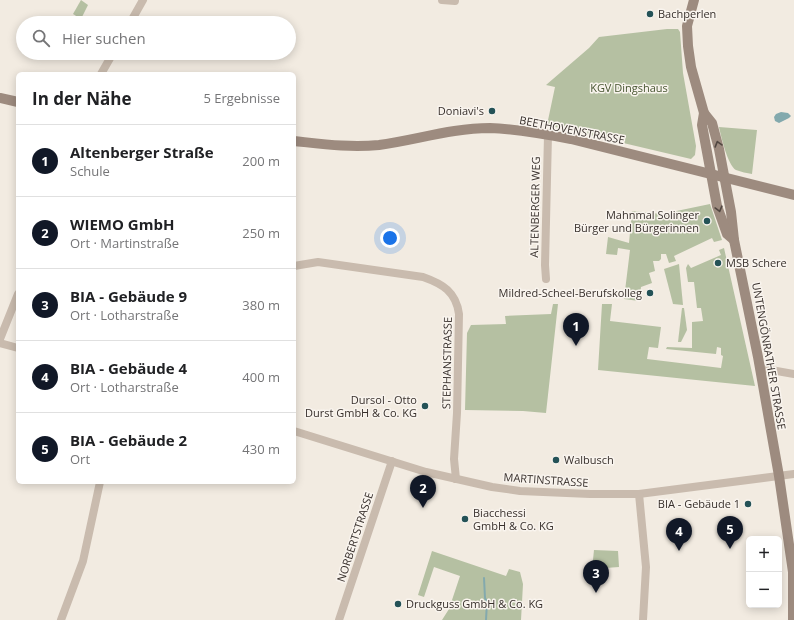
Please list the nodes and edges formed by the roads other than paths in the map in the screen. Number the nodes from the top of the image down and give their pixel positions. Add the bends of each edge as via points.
1 (143, 0) edge
2 (442, 0) edge
3 (694, 0) edge
4 (455, 1) edge
5 (134, 16) edge
6 (109, 60) edge
7 (102, 72) edge
8 (0, 98) edge
9 (16, 102) edge
10 (704, 113) junction
11 (548, 135) junction
12 (296, 141) edge
13 (712, 174) junction
14 (725, 178) junction
15 (794, 195) edge
16 (734, 240) junction
17 (296, 266) edge
18 (546, 279) dead end
19 (16, 299) edge
20 (0, 339) edge
21 (0, 343) edge
22 (16, 347) edge
23 (760, 368) junction
24 (794, 374) edge
25 (296, 432) edge
26 (392, 461) junction
27 (794, 474) edge
28 (779, 476) junction
29 (456, 479) junction
30 (100, 484) edge
31 (640, 494) junction
32 (61, 620) edge
33 (339, 620) edge
34 (643, 620) edge
35 (793, 620) edge

1 - 5 street
2 - 4 street
3 - 10 street via 687,26 688,46 694,82
6 - 7 street
8 - 9 street
10 - 13 street, UNTENGÖNRATHER STRASSE via 702,125
14 -> 10 street, UNTENGÖNRATHER STRASSE via 712,123
11 - 12 street, BEETHOVENSTRASSE via 490,128 434,134 378,145 346,146
11 - 13 street, BEETHOVENSTRASSE
11 - 18 street, ALTENBERGER WEG
13 - 14 street, BEETHOVENSTRASSE
13 -> 16 street, UNTENGÖNRATHER STRASSE via 720,216 727,234
14 - 15 street, BEETHOVENSTRASSE
14 - 16 street, UNTENGÖNRATHER STRASSE
16 - 23 street, UNTENGÖNRATHER STRASSE
17 - 29 street, STEPHANSTRASSE via 318,262 423,277 444,286 450,292 458,307 459,323 454,459
19 - 20 street
21 - 22 street
23 - 24 street
23 - 28 street, UNTENGÖNRATHER STRASSE
25 - 26 street, MARTINSTRASSE
26 - 29 street, MARTINSTRASSE
26 - 33 street, NORBERTSTRASSE
27 - 28 street, MARTINSTRASSE
28 - 31 street, MARTINSTRASSE
28 - 35 street, UNTENGÖNRATHER STRASSE via 793,572
29 - 31 street, MARTINSTRASSE via 520,491
30 - 32 street via 82,560
31 - 34 street via 646,567

